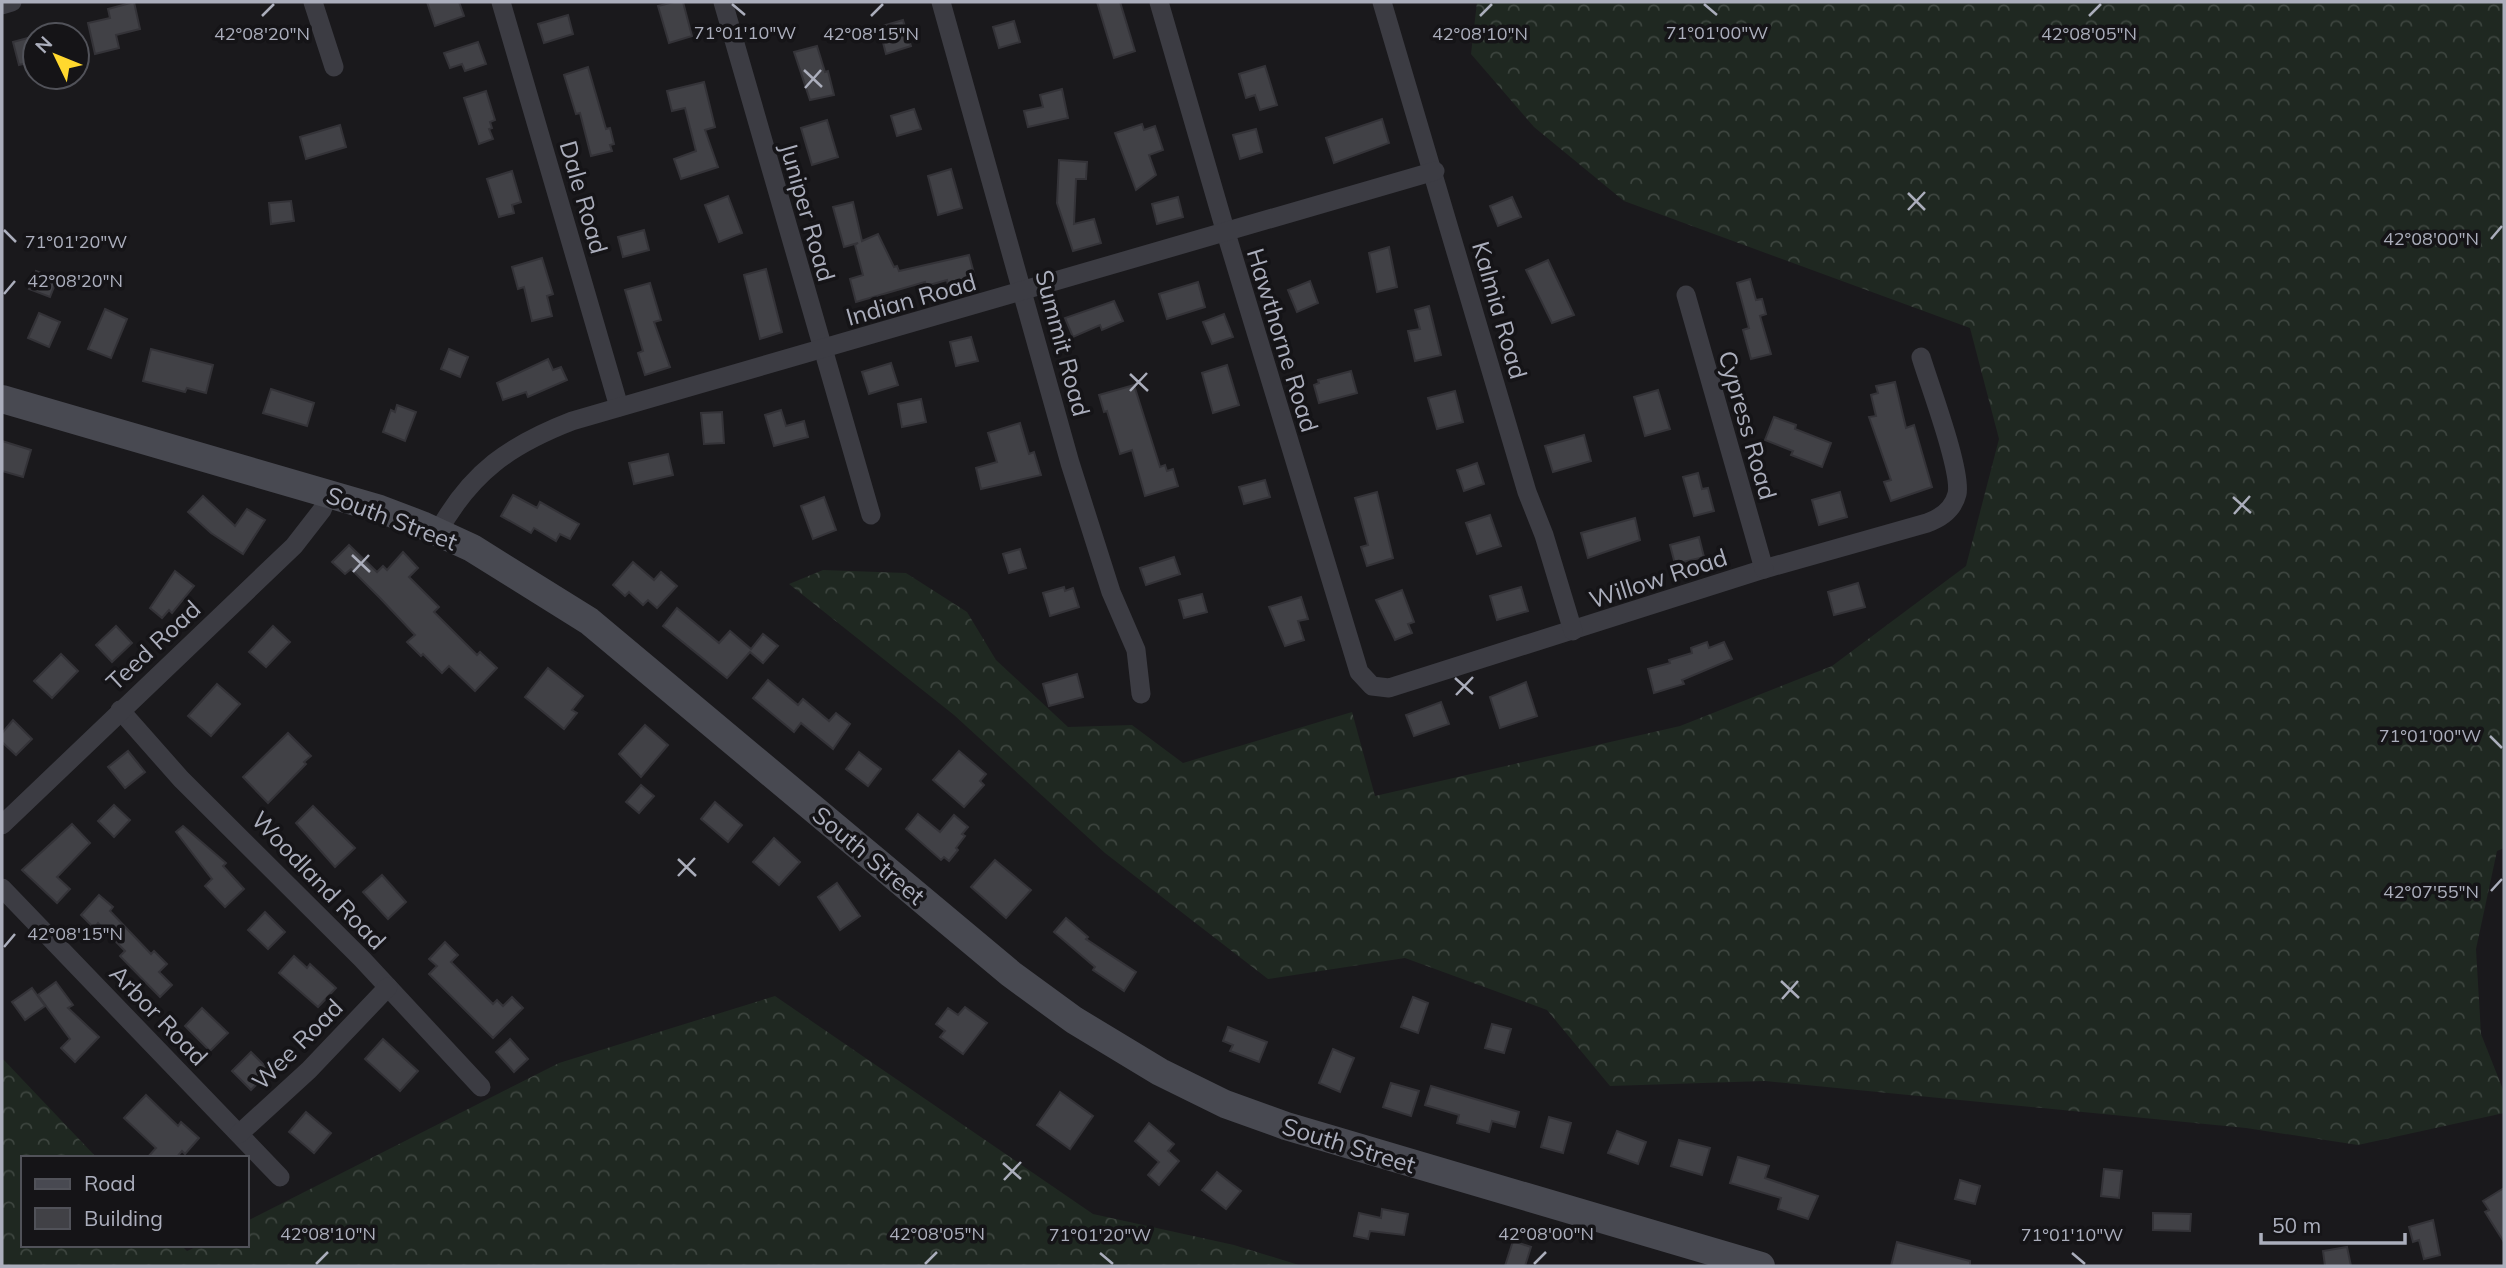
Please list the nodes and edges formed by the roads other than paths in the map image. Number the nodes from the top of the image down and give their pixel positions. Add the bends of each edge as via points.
1 (12, 2) edge
2 (313, 2) edge
3 (501, 2) edge
4 (723, 2) edge
5 (941, 2) edge
6 (1159, 2) edge
7 (1382, 2) edge
8 (2, 5) edge
9 (334, 67) dead end
10 (1435, 171) junction
11 (1226, 233) junction
12 (1024, 292) junction
13 (1686, 295) dead end
14 (822, 350) junction
15 (1921, 357) dead end
16 (2, 399) edge
17 (619, 407) junction
18 (329, 493) junction
19 (871, 515) dead end
20 (438, 532) junction
21 (1764, 569) junction
22 (1573, 631) junction
23 (1371, 686) joint
24 (1141, 694) dead end
25 (120, 710) junction
26 (2, 825) edge
27 (2, 888) edge
28 (388, 987) junction
29 (481, 1087) dead end
30 (239, 1135) junction
31 (280, 1177) dead end
32 (1761, 1266) edge

1 - 8 street
2 - 9 street
3 - 17 street, Dale Road
4 - 14 street, Juniper Road
5 - 12 street, Summit Road
6 - 11 street, Hawthorne Road
7 - 10 street, Kalmia Road
10 - 11 street, Indian Road
10 - 22 street, Kalmia Road via 1527,492
11 - 12 street, Indian Road
11 - 23 street, Hawthorne Road via 1359,672
12 - 14 street, Indian Road
12 - 24 street, Summit Road via 1070,463 1111,592 1136,650
13 - 21 street, Cypress Road
14 - 17 street, Indian Road
14 - 19 street, Juniper Road
15 - 21 street, Willow Road via 1956,474 1954,503 1927,523
16 - 18 main road, South Street
17 - 20 street, Indian Road via 564,424 512,450 471,482
18 - 20 main road, South Street
18 - 25 street, Teed Road via 322,510 294,546
20 - 32 main road, South Street via 493,560 589,621 1011,974 1074,1020 1160,1072 1225,1104 1286,1126
21 - 22 street, Willow Road
22 - 23 street, Willow Road via 1389,688
25 - 26 street, Teed Road
25 - 28 street, Woodland Road via 181,779
27 - 30 street, Arbor Road
28 - 29 street, Woodland Road
28 - 30 street, Wee Road
30 - 31 street, Arbor Road

